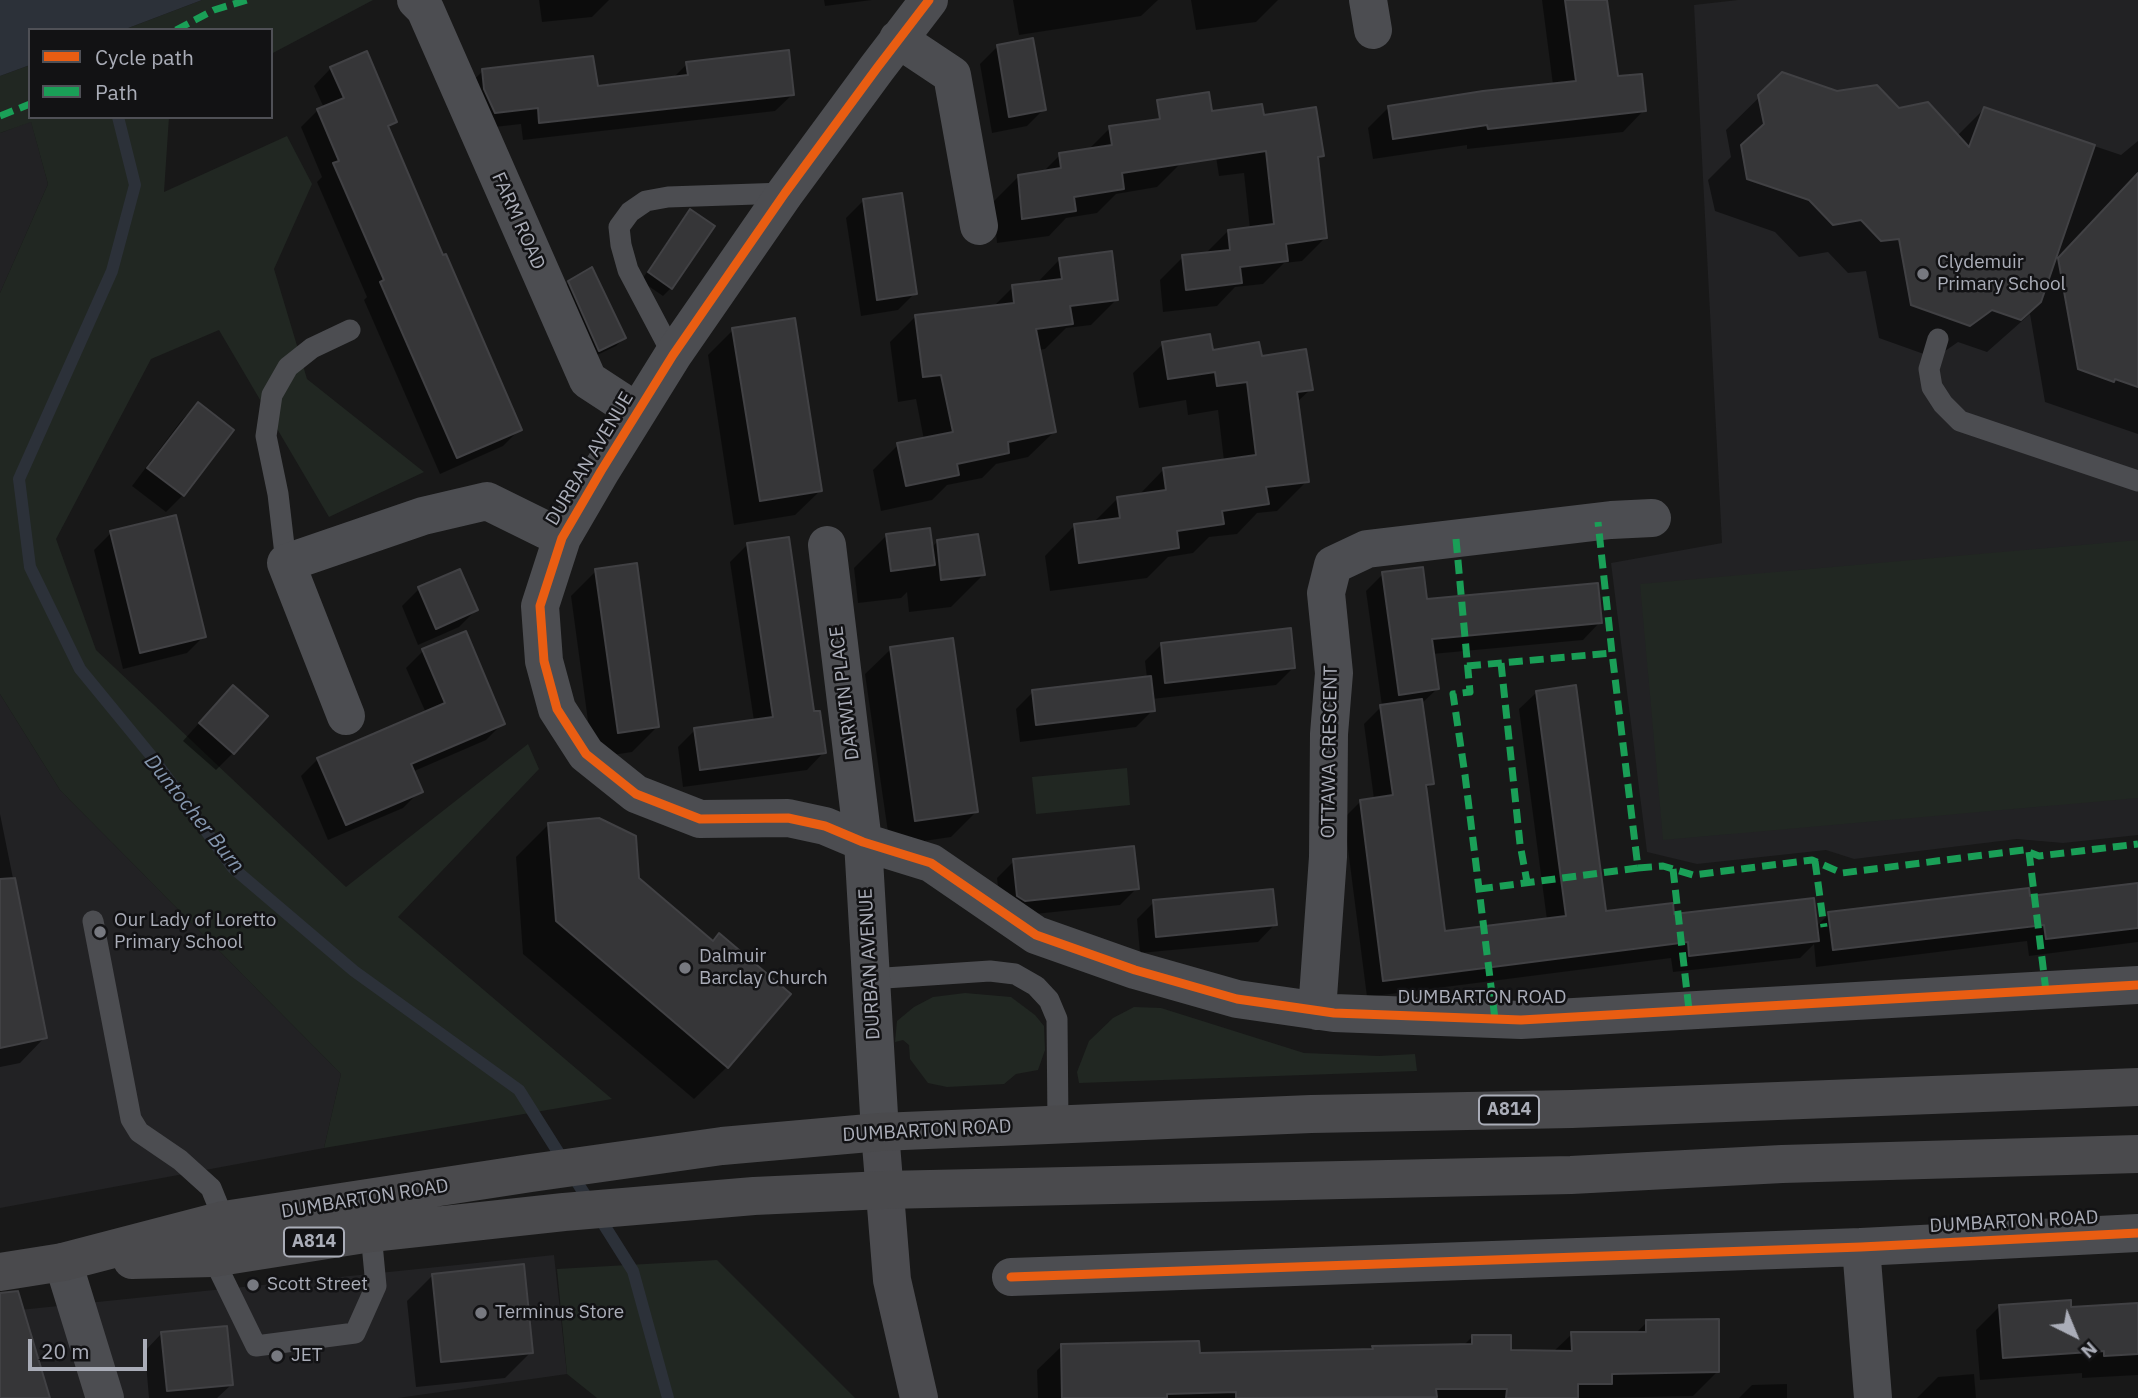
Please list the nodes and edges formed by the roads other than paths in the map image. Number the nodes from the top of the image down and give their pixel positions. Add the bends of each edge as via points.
1 (929, 0) edge
2 (428, 3) edge
3 (898, 39) junction
4 (785, 193) junction
5 (979, 226) dead end
6 (350, 330) dead end
7 (1938, 339) dead end
8 (673, 355) junction
9 (637, 412) junction
10 (2138, 481) edge
11 (1652, 518) dead end
12 (562, 538) junction
13 (827, 545) dead end
14 (286, 564) junction
15 (346, 716) dead end
16 (863, 842) junction
17 (93, 920) dead end
18 (870, 979) junction
19 (2138, 985) edge
20 (1317, 1011) junction
21 (2138, 1087) edge
22 (1058, 1124) junction
23 (880, 1132) junction
24 (2138, 1154) edge
25 (884, 1190) junction
26 (224, 1220) junction
27 (370, 1233) junction
28 (2138, 1233) edge
29 (1861, 1247) junction
30 (213, 1258) junction
31 (63, 1262) junction
32 (0, 1272) edge
33 (1011, 1277) dead end
34 (104, 1398) edge
35 (919, 1398) edge
36 (1872, 1398) edge

1 - 3 street, DURBAN AVENUE
2 - 9 street, FARM ROAD via 588,380
3 - 4 street, DURBAN AVENUE
3 - 5 street via 952,75
4 - 8 street, DURBAN AVENUE
4 - 8 lane via 668,197 646,201 629,212 620,228 628,271
6 - 14 lane via 312,348 288,367 272,396 266,436
7 - 10 lane via 1929,369 1932,387 1960,421
8 - 9 street, DURBAN AVENUE
9 - 12 street, DURBAN AVENUE
11 - 20 street, OTTAWA CRESCENT via 1367,549 1333,565 1326,593 1334,673
12 - 14 street via 487,501 423,516
12 - 16 street, DURBAN AVENUE via 540,606 544,661 557,709 586,754 636,794 700,819 788,818 825,826
13 - 16 street, DARWIN PLACE
14 - 15 street
16 - 18 street, DURBAN AVENUE
16 - 20 street, DUMBARTON ROAD via 930,863 1036,935 1237,999
17 - 26 lane via 131,1119 139,1132 211,1188
18 - 22 lane via 990,971 1015,974 1036,986 1057,1019
18 - 23 street, DURBAN AVENUE
19 - 20 street, DUMBARTON ROAD via 1521,1020
21 - 22 main road, DUMBARTON ROAD / A814
22 - 23 main road, DUMBARTON ROAD / A814
23 - 25 street
23 - 26 main road, DUMBARTON ROAD / A814 via 722,1146
24 - 25 main road, DUMBARTON ROAD / A814 via 1571,1175
25 - 27 main road, DUMBARTON ROAD / A814 via 754,1196
25 - 35 street via 892,1280
26 - 31 main road, DUMBARTON ROAD / A814
27 - 30 main road, DUMBARTON ROAD / A814
27 - 30 lane via 376,1286 355,1333 256,1346
28 - 29 street, DUMBARTON ROAD
29 - 33 street, DUMBARTON ROAD
29 - 36 street
30 - 31 main road, DUMBARTON ROAD / A814
31 - 32 main road, DUMBARTON ROAD / A814
31 - 34 street

